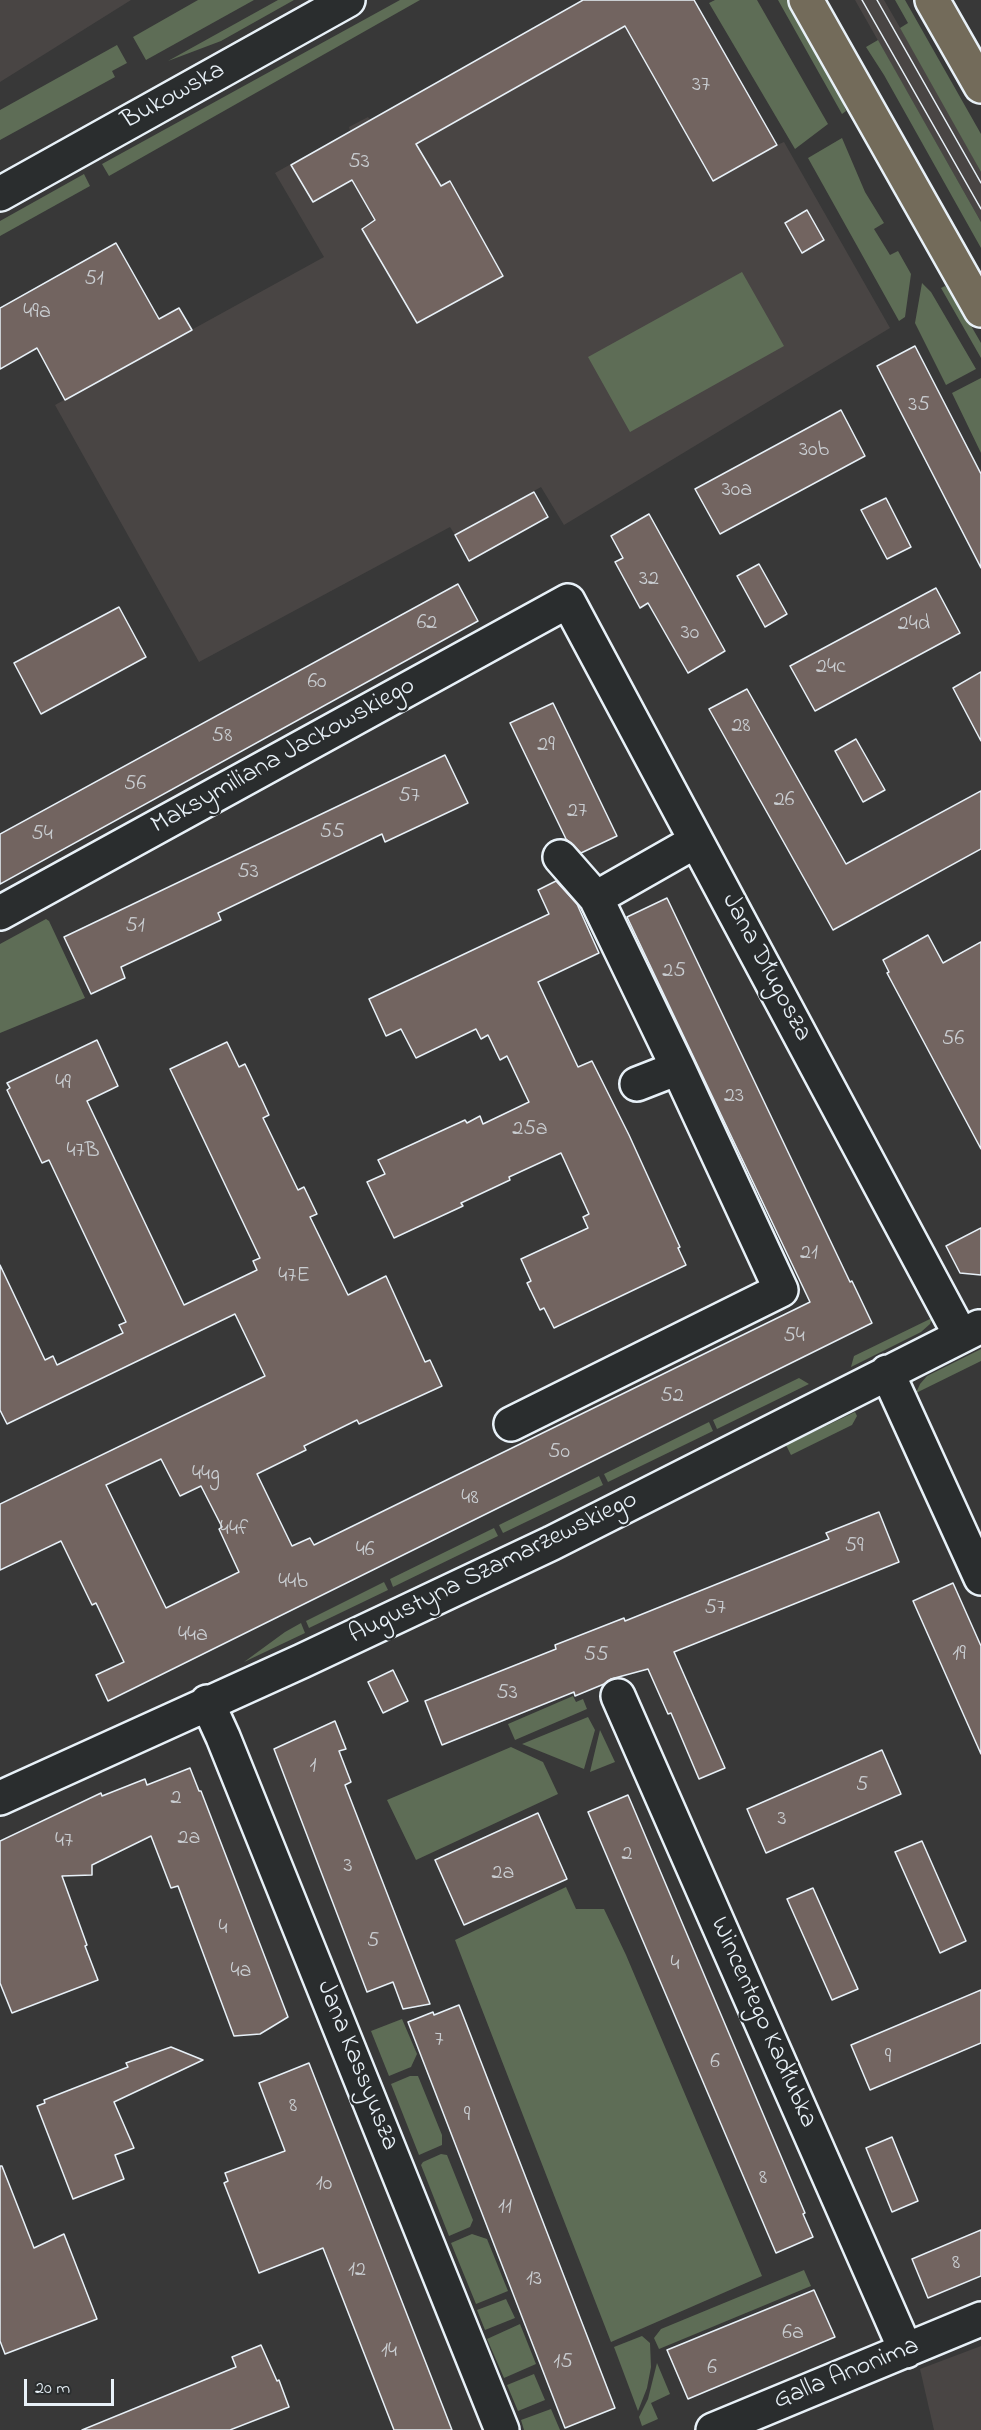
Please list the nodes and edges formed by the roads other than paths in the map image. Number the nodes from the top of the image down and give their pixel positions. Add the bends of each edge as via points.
1 (348, 0) edge
2 (806, 0) edge
3 (932, 0) edge
4 (981, 86) edge
5 (0, 194) edge
6 (981, 310) edge
7 (568, 601) joint
8 (696, 841) junction
9 (560, 857) dead end
10 (596, 898) junction
11 (0, 913) edge
12 (678, 1068) junction
13 (638, 1084) dead end
14 (971, 1331) edge
15 (888, 1372) junction
16 (511, 1424) dead end
17 (981, 1578) edge
18 (618, 1696) dead end
19 (207, 1702) junction
20 (0, 1798) edge
21 (981, 2319) edge
22 (906, 2351) junction
23 (502, 2430) edge
24 (713, 2430) edge

1 - 5 street, Bukowska
2 - 6 main road
3 - 4 main road
7 - 8 street, Jana Długosza
7 - 11 street, Maksymiliana Jackowskiego
8 - 10 street
8 - 14 street, Jana Długosza
9 - 10 street
10 - 12 street
12 - 13 street
12 - 16 street via 781,1290
14 - 15 street, Augustyna Szamarzewskiego
15 - 17 street
15 - 19 street, Augustyna Szamarzewskiego via 552,1543
18 - 22 street, Wincentego Kadłubka
19 - 20 street, Augustyna Szamarzewskiego
19 - 23 street, Jana Kassyusza
21 - 22 street, Galla Anonima
22 - 24 street, Galla Anonima

